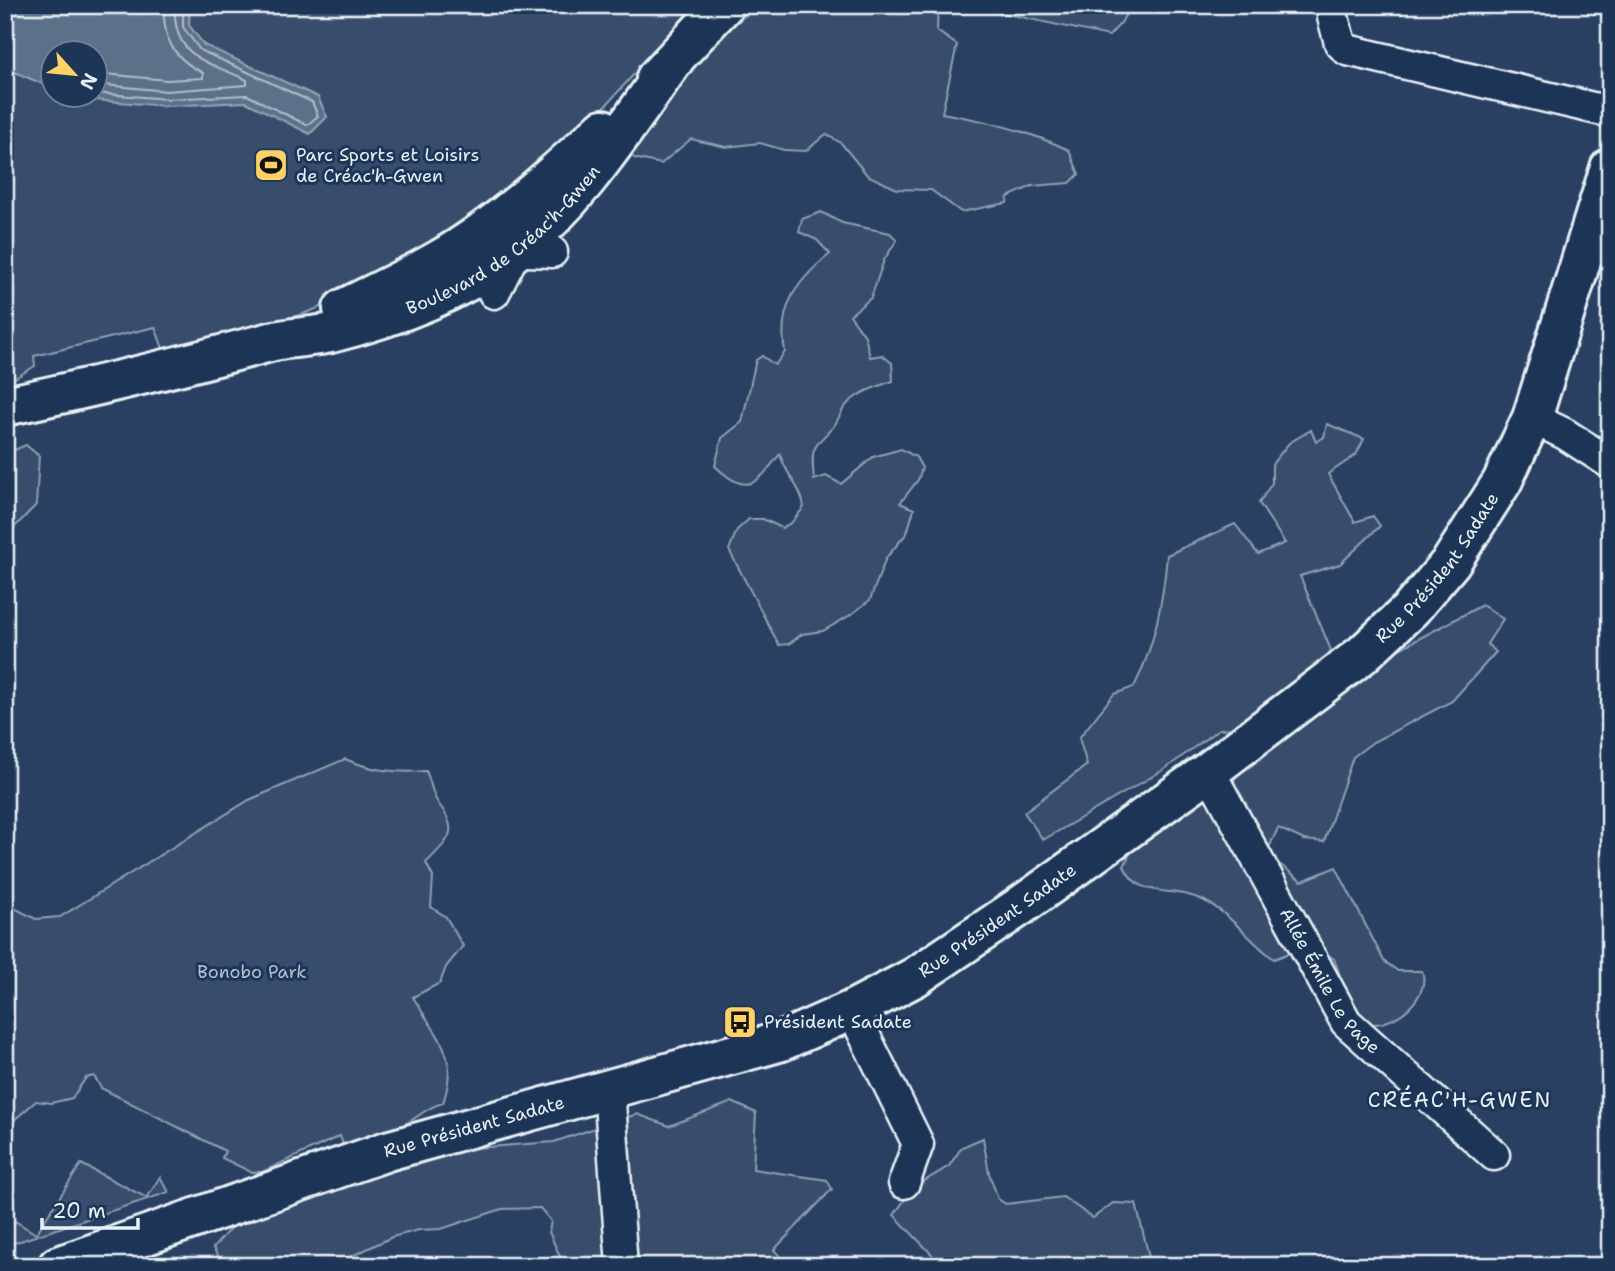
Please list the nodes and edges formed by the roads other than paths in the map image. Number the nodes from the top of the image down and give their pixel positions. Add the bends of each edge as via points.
1 (723, 5) edge
2 (1333, 17) dead end
3 (674, 60) junction
4 (1610, 112) edge
5 (1610, 168) edge
6 (555, 172) junction
7 (457, 249) junction
8 (534, 251) junction
9 (494, 293) dead end
10 (278, 340) junction
11 (5, 406) edge
12 (1532, 418) junction
13 (1610, 463) edge
14 (1209, 771) junction
15 (852, 1010) junction
16 (609, 1089) junction
17 (1494, 1155) dead end
18 (904, 1182) dead end
19 (621, 1264) edge
20 (58, 1266) edge

1 - 3 street, Boulevard de Créac'h-Gwen
2 - 4 street via 1340,43 1348,50
3 - 6 street, Boulevard de Créac'h-Gwen
3 - 8 street, Boulevard de Créac'h-Gwen
5 - 12 street, Rue Président Sadate
6 - 7 street, Boulevard de Créac'h-Gwen
6 - 8 street
7 - 8 street
7 - 10 street, Boulevard de Créac'h-Gwen
8 - 9 street
8 - 10 street, Boulevard de Créac'h-Gwen via 403,310 327,334
10 - 11 street, Boulevard de Créac'h-Gwen via 165,371
12 - 13 street
12 - 14 street, Rue Président Sadate via 1502,482 1467,539 1411,609 1362,655
14 - 15 street, Rue Président Sadate via 981,933
14 - 17 street, Allée Émile Le Page via 1346,1022
15 - 16 street, Rue Président Sadate via 758,1049
15 - 18 street via 918,1144
16 - 19 street
16 - 20 street, Rue Président Sadate via 387,1151

